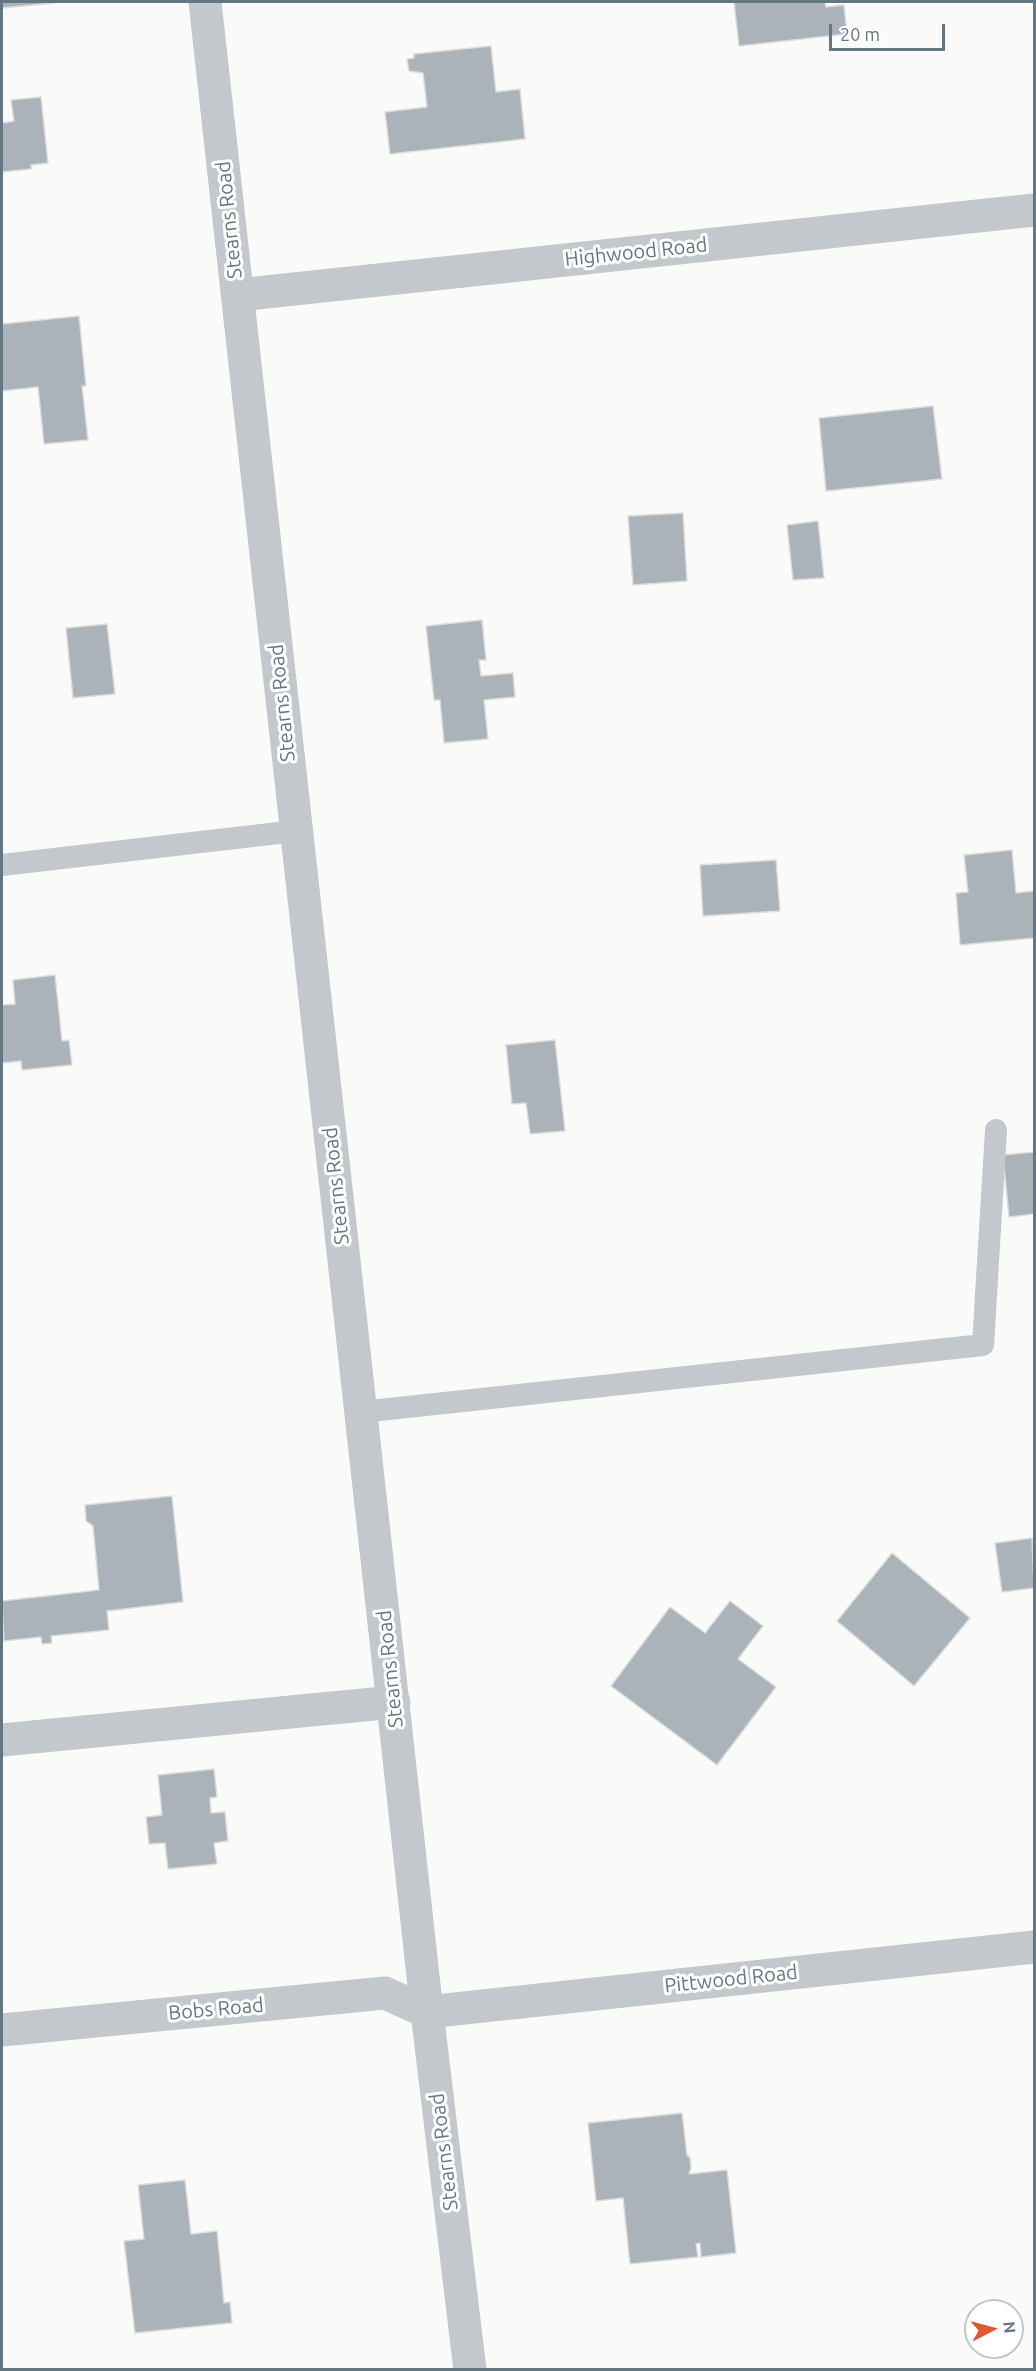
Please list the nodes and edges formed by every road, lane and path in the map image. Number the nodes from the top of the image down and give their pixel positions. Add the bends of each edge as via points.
1 (205, 2) edge
2 (1035, 210) edge
3 (238, 295) junction
4 (296, 831) junction
5 (2, 864) edge
6 (996, 1130) dead end
7 (361, 1412) junction
8 (393, 1702) junction
9 (2, 1740) edge
10 (1035, 1947) edge
11 (427, 2012) junction
12 (2, 2030) edge
13 (470, 2370) edge

1 - 3 street, Stearns Road
2 - 3 street, Highwood Road
3 - 4 street, Stearns Road
4 - 5 lane
4 - 7 street, Stearns Road
6 - 7 lane via 983,1345
7 - 8 street, Stearns Road
8 - 9 street
8 - 11 street, Stearns Road
10 - 11 street, Pittwood Road
11 - 12 street, Bobs Road via 385,1993
11 - 13 street, Stearns Road

